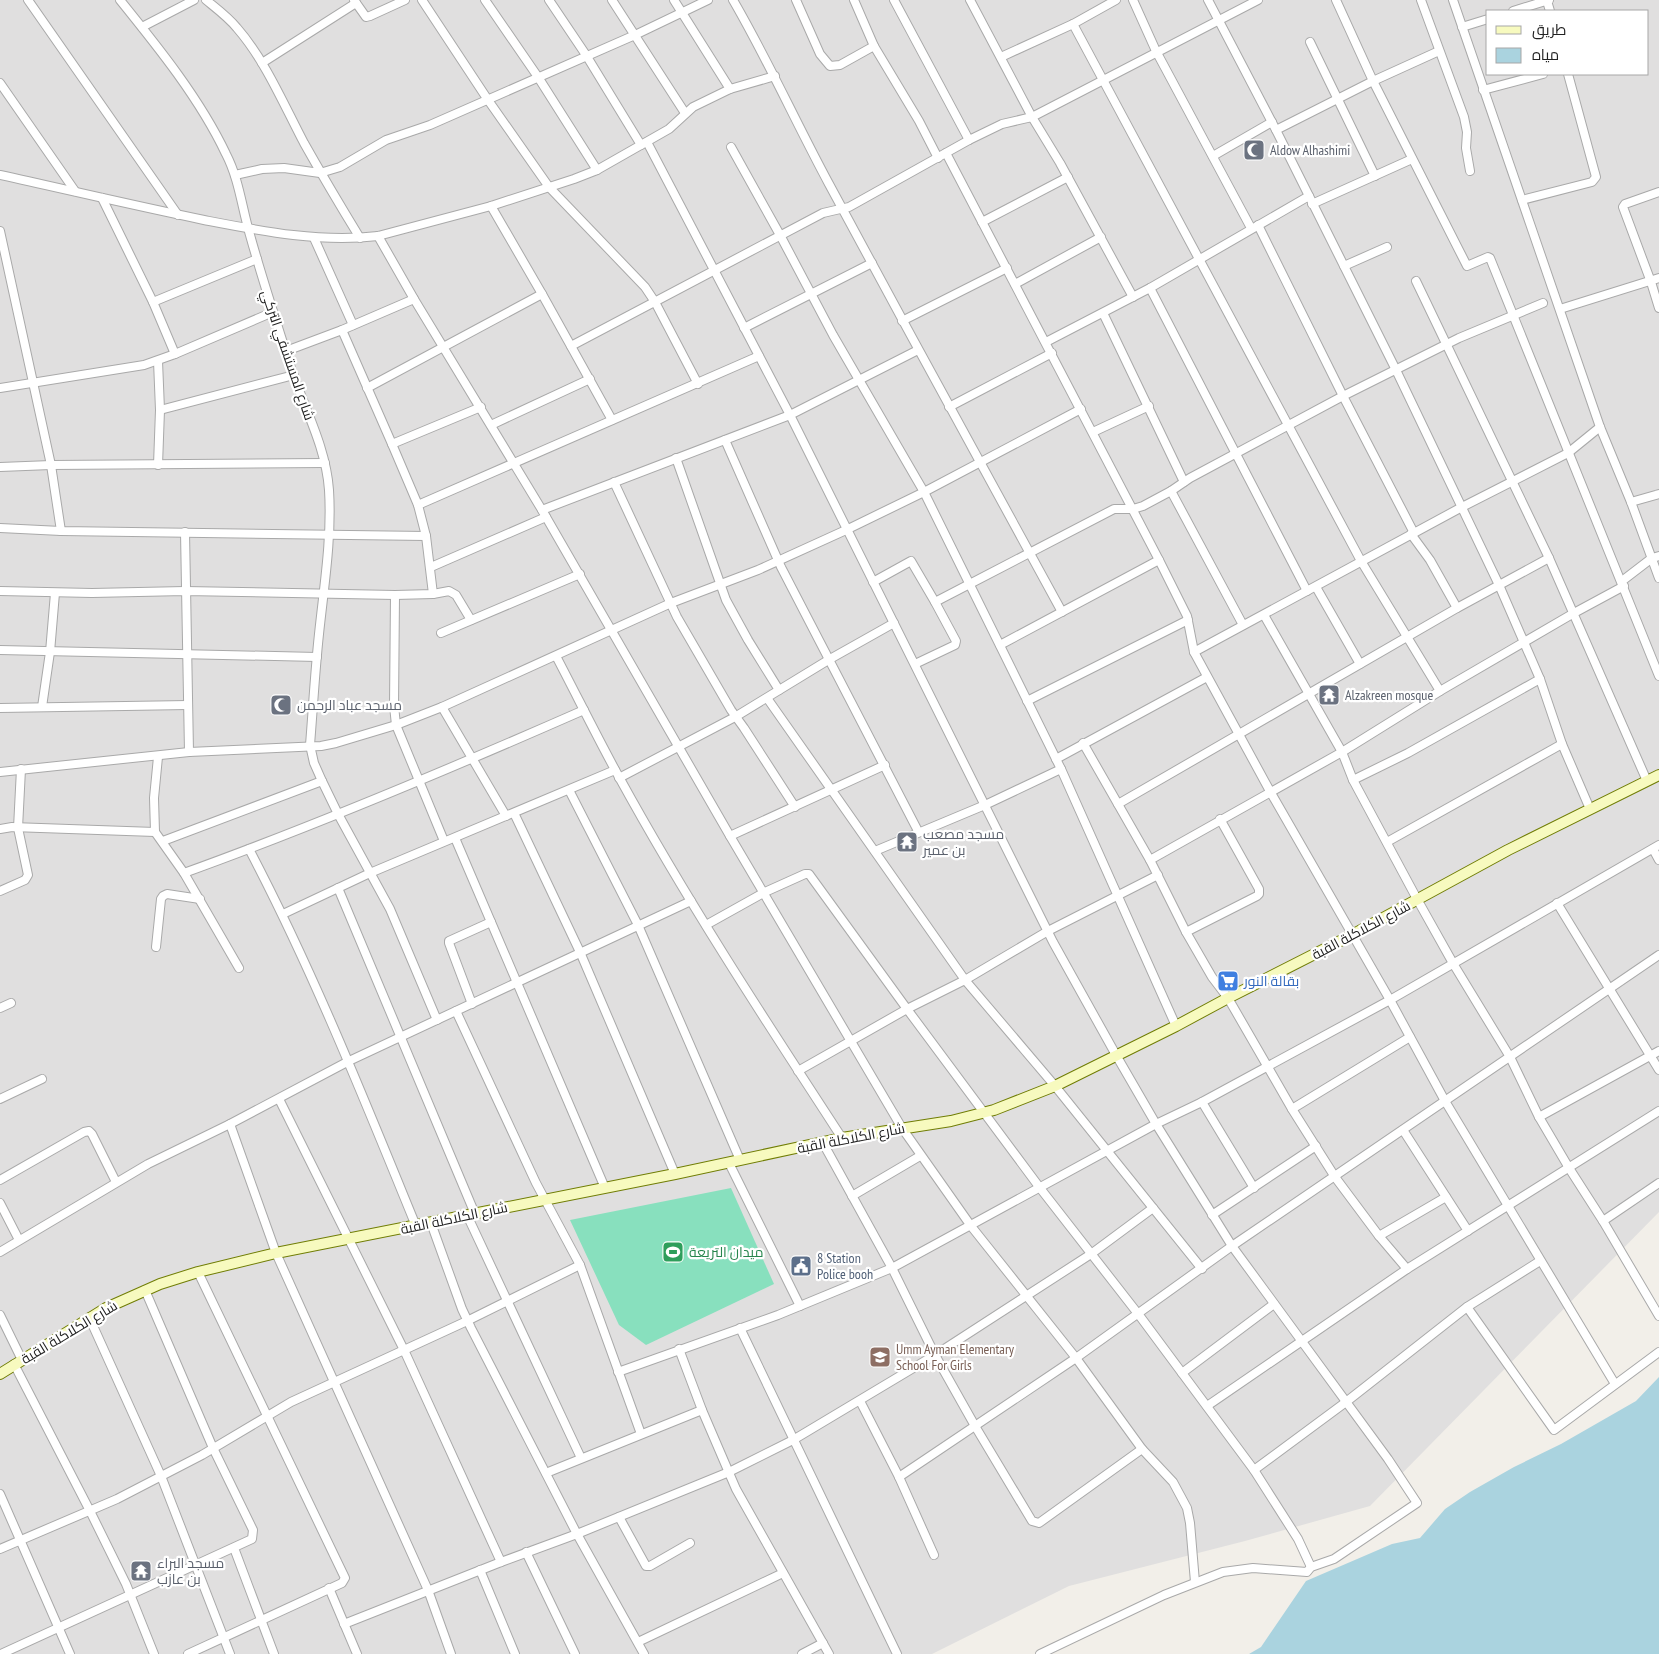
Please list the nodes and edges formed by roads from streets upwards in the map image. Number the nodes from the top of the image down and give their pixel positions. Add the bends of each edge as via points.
1 (28, 0) edge
2 (120, 0) edge
3 (194, 0) edge
4 (206, 0) edge
5 (405, 0) edge
6 (422, 0) edge
7 (485, 0) edge
8 (549, 0) edge
9 (612, 0) edge
10 (674, 0) edge
11 (708, 0) edge
12 (733, 0) edge
13 (796, 0) edge
14 (854, 0) edge
15 (894, 0) edge
16 (971, 0) edge
17 (1116, 0) edge
18 (1133, 0) edge
19 (1208, 0) edge
20 (1258, 0) edge
21 (1336, 0) edge
22 (1421, 0) edge
23 (1453, 0) edge
24 (1548, 0) edge
25 (355, 1) edge
26 (1516, 10) edge
27 (683, 13) junction
28 (1219, 20) junction
29 (1486, 20) edge
30 (1073, 24) junction
31 (142, 27) junction
32 (1462, 27) junction
33 (635, 35) junction
34 (1310, 42) dead end
35 (874, 46) junction
36 (1156, 51) junction
37 (1439, 51) junction
38 (586, 55) junction
39 (1001, 58) junction
40 (262, 64) junction
41 (1539, 75) edge
42 (1568, 75) edge
43 (774, 76) junction
44 (538, 77) junction
45 (1104, 79) junction
46 (1373, 81) junction
47 (0, 84) edge
48 (730, 90) junction
49 (1483, 90) junction
50 (1339, 99) junction
51 (488, 100) junction
52 (685, 113) junction
53 (1032, 117) junction
54 (1272, 122) junction
55 (1276, 130) junction
56 (969, 140) junction
57 (644, 143) junction
58 (731, 147) dead end
59 (946, 153) junction
60 (1213, 156) junction
61 (938, 158) junction
62 (1412, 159) junction
63 (597, 170) junction
64 (1470, 171) dead end
65 (320, 172) junction
66 (0, 175) edge
67 (235, 176) junction
68 (1375, 176) junction
69 (1068, 177) junction
70 (549, 187) junction
71 (75, 191) junction
72 (1659, 192) edge
73 (102, 198) junction
74 (1311, 200) junction
75 (1522, 200) junction
76 (491, 206) junction
77 (843, 210) junction
78 (178, 215) junction
79 (982, 222) junction
80 (1254, 227) junction
81 (248, 229) junction
82 (0, 232) edge
83 (780, 235) junction
84 (378, 236) junction
85 (314, 238) junction
86 (360, 238) junction
87 (1102, 238) junction
88 (1387, 247) dead end
89 (257, 259) junction
90 (1200, 259) junction
91 (872, 263) junction
92 (1344, 266) junction
93 (1007, 268) junction
94 (714, 271) junction
95 (1655, 280) edge
96 (1416, 281) dead end
97 (1015, 284) junction
98 (1150, 288) junction
99 (542, 294) junction
100 (810, 294) junction
101 (1133, 297) junction
102 (414, 299) junction
103 (153, 302) junction
104 (655, 302) junction
105 (1543, 303) dead end
106 (1659, 308) edge
107 (1560, 309) junction
108 (273, 312) junction
109 (1103, 313) junction
110 (1513, 315) junction
111 (902, 321) junction
112 (353, 325) junction
113 (744, 328) junction
114 (342, 330) junction
115 (1046, 342) junction
116 (1447, 344) junction
117 (571, 346) junction
118 (444, 348) junction
119 (918, 350) junction
120 (286, 351) junction
121 (1052, 353) junction
122 (175, 354) junction
123 (759, 356) junction
124 (158, 361) junction
125 (1396, 370) junction
126 (294, 375) junction
127 (590, 380) junction
128 (858, 380) junction
129 (33, 382) junction
130 (698, 384) junction
131 (0, 388) edge
132 (367, 388) junction
133 (1343, 396) junction
134 (1149, 406) junction
135 (481, 407) junction
136 (949, 407) junction
137 (160, 410) junction
138 (1081, 410) junction
139 (790, 415) junction
140 (612, 420) junction
141 (491, 425) junction
142 (1288, 425) junction
143 (1600, 427) junction
144 (1093, 432) junction
145 (725, 440) junction
146 (392, 444) junction
147 (1568, 453) junction
148 (1235, 454) junction
149 (676, 458) junction
150 (980, 462) junction
151 (325, 463) junction
152 (513, 463) junction
153 (50, 465) junction
154 (158, 465) junction
155 (0, 467) edge
156 (614, 482) junction
157 (1184, 482) junction
158 (1511, 482) junction
159 (1171, 491) junction
160 (924, 492) junction
161 (1659, 494) edge
162 (1631, 502) junction
163 (418, 505) junction
164 (1462, 506) junction
165 (1133, 509) junction
166 (544, 513) junction
167 (0, 528) edge
168 (846, 530) junction
169 (61, 531) junction
170 (185, 532) junction
171 (1413, 534) junction
172 (329, 535) junction
173 (426, 536) junction
174 (1030, 554) junction
175 (1655, 557) edge
176 (1548, 558) junction
177 (778, 560) junction
178 (1159, 560) junction
179 (1362, 561) junction
180 (431, 567) junction
181 (580, 574) junction
182 (1659, 578) edge
183 (873, 582) junction
184 (720, 584) junction
185 (971, 584) junction
186 (1500, 584) junction
187 (1623, 584) junction
188 (1316, 587) junction
189 (0, 591) edge
190 (185, 591) junction
191 (1307, 591) junction
192 (55, 593) junction
193 (324, 594) junction
194 (433, 594) junction
195 (395, 595) junction
196 (935, 602) junction
197 (671, 603) junction
198 (1457, 608) junction
199 (1062, 612) junction
200 (1574, 613) junction
201 (1264, 615) junction
202 (471, 620) junction
203 (1188, 620) junction
204 (894, 623) junction
205 (1243, 626) junction
206 (612, 630) junction
207 (440, 633) dead end
208 (1407, 637) junction
209 (1524, 643) junction
210 (1000, 645) junction
211 (0, 650) edge
212 (50, 652) junction
213 (1194, 652) junction
214 (187, 653) junction
215 (556, 656) junction
216 (317, 657) junction
217 (830, 659) junction
218 (915, 664) junction
219 (1360, 664) junction
220 (1659, 676) edge
221 (1207, 677) junction
222 (1540, 679) junction
223 (779, 690) junction
224 (1440, 691) junction
225 (1308, 694) junction
226 (767, 698) junction
227 (1027, 701) junction
228 (188, 705) junction
229 (42, 706) junction
230 (442, 707) junction
231 (0, 708) edge
232 (584, 710) junction
233 (735, 717) junction
234 (396, 726) junction
235 (1238, 733) junction
236 (1083, 743) junction
237 (1562, 744) junction
238 (310, 745) junction
239 (678, 746) junction
240 (189, 752) junction
241 (1342, 752) junction
242 (158, 757) junction
243 (473, 759) junction
244 (1056, 759) junction
245 (885, 765) junction
246 (1061, 768) junction
247 (21, 769) junction
248 (615, 770) junction
249 (0, 772) edge
250 (1659, 775) edge
251 (619, 778) junction
252 (1353, 780) junction
253 (419, 781) junction
254 (1647, 781) junction
255 (322, 782) junction
256 (569, 790) junction
257 (832, 790) junction
258 (1271, 793) junction
259 (1118, 804) junction
260 (985, 805) junction
261 (795, 807) junction
262 (1590, 809) junction
263 (338, 814) junction
264 (510, 814) junction
265 (1220, 819) junction
266 (18, 828) junction
267 (0, 829) edge
268 (918, 831) junction
269 (155, 832) junction
270 (730, 836) junction
271 (455, 838) junction
272 (444, 841) junction
273 (163, 842) junction
274 (1387, 842) junction
275 (1656, 847) edge
276 (249, 849) junction
277 (875, 850) junction
278 (1150, 860) junction
279 (1659, 860) edge
280 (184, 873) junction
281 (370, 873) junction
282 (1158, 875) junction
283 (338, 888) junction
284 (0, 892) edge
285 (765, 892) junction
286 (1118, 895) junction
287 (200, 899) junction
288 (1417, 900) junction
289 (691, 901) junction
290 (1557, 903) junction
291 (283, 914) junction
292 (491, 922) junction
293 (638, 924) junction
294 (706, 925) junction
295 (1048, 931) junction
296 (1186, 932) junction
297 (1352, 935) junction
298 (156, 947) dead end
299 (580, 952) junction
300 (1659, 955) edge
301 (1454, 965) junction
302 (239, 968) dead end
303 (965, 980) junction
304 (518, 983) junction
305 (1608, 989) junction
306 (1228, 998) junction
307 (1390, 1000) junction
308 (11, 1003) dead end
309 (472, 1004) junction
310 (0, 1008) edge
311 (906, 1009) junction
312 (456, 1012) junction
313 (437, 1020) junction
314 (1176, 1026) junction
315 (400, 1037) junction
316 (1410, 1037) junction
317 (851, 1040) junction
318 (1659, 1051) edge
319 (1116, 1055) junction
320 (1651, 1055) junction
321 (1510, 1057) junction
322 (349, 1060) junction
323 (1266, 1066) junction
324 (1659, 1070) edge
325 (798, 1071) junction
326 (42, 1079) dead end
327 (1056, 1086) junction
328 (0, 1099) edge
329 (279, 1099) junction
330 (1445, 1101) junction
331 (1202, 1102) junction
332 (1292, 1109) junction
333 (1659, 1111) edge
334 (985, 1113) junction
335 (1540, 1117) junction
336 (230, 1124) junction
337 (1156, 1124) junction
338 (902, 1128) junction
339 (1403, 1130) junction
340 (842, 1138) junction
341 (823, 1143) junction
342 (1316, 1146) junction
343 (1107, 1150) junction
344 (920, 1156) junction
345 (740, 1160) junction
346 (729, 1163) junction
347 (1569, 1168) junction
348 (675, 1174) junction
349 (1335, 1177) junction
350 (0, 1180) edge
351 (116, 1182) junction
352 (1659, 1183) edge
353 (605, 1188) junction
354 (1040, 1188) junction
355 (1254, 1188) junction
356 (852, 1196) junction
357 (1446, 1197) junction
358 (545, 1199) junction
359 (0, 1203) edge
360 (1509, 1205) junction
361 (1154, 1208) junction
362 (471, 1215) junction
363 (1212, 1215) junction
364 (1603, 1221) junction
365 (431, 1223) junction
366 (416, 1226) junction
367 (971, 1226) junction
368 (1468, 1231) junction
369 (1379, 1236) junction
370 (349, 1239) junction
371 (19, 1240) junction
372 (1232, 1246) junction
373 (0, 1252) edge
374 (276, 1253) junction
375 (1091, 1254) junction
376 (1540, 1261) junction
377 (580, 1265) junction
378 (892, 1268) junction
379 (1202, 1269) junction
380 (1407, 1269) junction
381 (198, 1272) junction
382 (145, 1290) junction
383 (1026, 1295) junction
384 (506, 1301) junction
385 (1274, 1304) junction
386 (800, 1306) junction
387 (1467, 1307) junction
388 (0, 1315) edge
389 (1139, 1315) junction
390 (1659, 1316) edge
391 (89, 1318) junction
392 (467, 1321) junction
393 (740, 1328) junction
394 (1302, 1342) junction
395 (679, 1349) junction
396 (404, 1350) junction
397 (1659, 1352) edge
398 (935, 1355) junction
399 (1076, 1358) junction
400 (18, 1362) junction
401 (618, 1372) junction
402 (1182, 1373) junction
403 (0, 1374) edge
404 (334, 1382) junction
405 (1616, 1384) junction
406 (860, 1401) junction
407 (1346, 1402) junction
408 (1207, 1406) junction
409 (702, 1410) junction
410 (266, 1416) junction
411 (975, 1426) junction
412 (641, 1434) junction
413 (793, 1440) junction
414 (213, 1448) junction
415 (1142, 1449) junction
416 (581, 1458) junction
417 (1254, 1470) junction
418 (728, 1472) junction
419 (546, 1473) junction
420 (161, 1476) junction
421 (899, 1477) junction
422 (0, 1494) edge
423 (90, 1510) junction
424 (619, 1517) junction
425 (578, 1534) junction
426 (20, 1540) junction
427 (690, 1543) dead end
428 (234, 1548) junction
429 (0, 1550) edge
430 (526, 1552) junction
431 (934, 1555) dead end
432 (501, 1562) junction
433 (195, 1566) junction
434 (1311, 1567) junction
435 (480, 1570) junction
436 (783, 1573) junction
437 (1195, 1582) junction
438 (329, 1588) junction
439 (428, 1590) junction
440 (131, 1594) junction
441 (261, 1620) junction
442 (344, 1624) junction
443 (58, 1628) junction
444 (224, 1638) junction
445 (638, 1642) junction
446 (823, 1643) junction
447 (2, 1652) edge
448 (70, 1654) edge
449 (154, 1654) edge
450 (188, 1654) edge
451 (230, 1654) edge
452 (274, 1654) edge
453 (357, 1654) edge
454 (451, 1654) edge
455 (516, 1654) edge
456 (575, 1654) edge
457 (644, 1654) edge
458 (802, 1654) edge
459 (829, 1654) edge
460 (897, 1654) edge
461 (1040, 1654) edge

1 - 78 street
2 - 31 street, شارع المستشفي التركي
3 - 31 street
4 - 40 street via 237,28
5 - 25 street via 366,17
6 - 51 street
7 - 44 street
8 - 38 street
9 - 33 street
10 - 27 street
11 - 27 street
12 - 43 street
13 - 35 street via 820,54 830,66 840,65
14 - 35 street
15 - 56 street
16 - 39 street
17 - 30 street
18 - 36 street
19 - 28 street
20 - 28 street
21 - 46 street
22 - 37 street
23 - 32 street
24 - 26 street
25 - 40 street
27 - 33 street
27 - 48 street
28 - 36 street
28 - 54 street
29 - 32 street
30 - 39 street
30 - 45 street
31 - 67 street, شارع المستشفي التركي via 211,126
32 - 49 street
33 - 38 street
33 - 52 street
34 - 50 street
35 - 61 street
36 - 45 street
36 - 60 street
37 - 46 street
37 - 64 street via 1467,128 1465,142
38 - 44 street
38 - 57 street
39 - 53 street
40 - 65 street
41 - 49 street
42 - 75 street via 1596,178 1592,182
43 - 48 street
43 - 77 street
44 - 51 street
44 - 63 street
45 - 53 street
45 - 90 street
46 - 50 street
46 - 62 street
47 - 71 street
48 - 52 street
49 - 75 street
50 - 55 street
50 - 68 street
51 - 65 street via 415,132 386,140 340,167
51 - 70 street
52 - 57 street via 669,129
53 - 56 street via 1002,124
53 - 69 street
54 - 55 street
54 - 60 street
55 - 74 street
56 - 59 street
57 - 63 street
57 - 94 street
58 - 83 street
59 - 61 street
59 - 79 street
60 - 80 street
61 - 77 street
62 - 68 street
62 - 110 street via 1466,266 1489,257
63 - 70 street
65 - 67 street via 262,169
65 - 86 street
66 - 71 street
67 - 81 street, شارع المستشفي التركي
68 - 74 street
69 - 79 street
69 - 87 street
70 - 76 street
70 - 104 street via 641,282
71 - 73 street
72 - 95 street via 1623,207
73 - 78 street
73 - 103 street
74 - 80 street
74 - 92 street
75 - 107 street
76 - 84 street
76 - 99 street
77 - 83 street via 823,213
77 - 91 street
78 - 81 street
79 - 93 street
80 - 90 street
80 - 133 street
81 - 85 street
81 - 89 street, شارع المستشفي التركي
82 - 129 street
83 - 94 street
83 - 100 street
84 - 86 street
84 - 102 street
85 - 86 street
85 - 112 street
87 - 97 street
87 - 101 street
88 - 92 street
89 - 103 street
89 - 108 street, شارع المستشفي التركي
90 - 98 street
90 - 142 street
91 - 100 street
91 - 111 street
92 - 125 street
93 - 97 street
93 - 111 street
94 - 104 street
94 - 113 street
95 - 106 street
95 - 107 street
96 - 116 street
97 - 115 street
98 - 101 street
98 - 148 street
99 - 117 street
99 - 118 street
100 - 113 street
100 - 128 street
101 - 109 street
102 - 112 street
102 - 118 street
103 - 122 street
104 - 117 street
104 - 130 street
105 - 110 street
107 - 143 street
108 - 120 street, شارع المستشفي التركي
108 - 122 street
109 - 115 street
109 - 134 street
110 - 116 street
110 - 147 street
111 - 119 street
112 - 114 street
113 - 123 street
114 - 120 street
114 - 132 street
115 - 121 street
116 - 125 street
116 - 158 street
117 - 127 street
118 - 132 street
118 - 135 street
119 - 128 street
119 - 136 street
120 - 126 street, شارع المستشفي التركي
121 - 136 street
121 - 138 street
122 - 124 street
123 - 130 street
123 - 139 street
124 - 129 street
124 - 137 street
125 - 133 street
125 - 164 street
126 - 137 street
126 - 151 street, شارع المستشفي التركي
127 - 140 street
127 - 141 street
128 - 139 street
128 - 160 street
129 - 131 street
129 - 153 street
130 - 140 street
132 - 146 street
133 - 142 street
133 - 171 street
134 - 144 street
134 - 157 street
135 - 141 street
135 - 146 street
136 - 150 street
137 - 154 street
138 - 144 street
138 - 150 street
139 - 145 street
139 - 168 street
140 - 152 street
141 - 152 street
142 - 148 street
142 - 179 street
143 - 147 street
143 - 162 street
144 - 165 street
145 - 149 street
145 - 177 street
146 - 163 street
147 - 158 street
147 - 187 street
148 - 157 street
148 - 191 street
149 - 156 street
149 - 184 street
150 - 160 street
150 - 174 street
151 - 154 street
151 - 172 street, شارع المستشفي التركي
152 - 163 street
152 - 166 street
153 - 154 street
153 - 155 street
153 - 169 street
156 - 166 street
156 - 197 street
157 - 159 street
158 - 164 street
158 - 176 street
159 - 165 street
159 - 205 street
160 - 168 street
160 - 185 street
161 - 162 street
162 - 175 street
163 - 173 street
164 - 171 street
164 - 186 street
165 - 174 street via 1114,509
165 - 178 street
166 - 180 street
166 - 181 street
167 - 169 street
168 - 177 street
168 - 183 street
169 - 170 street
170 - 172 street
170 - 190 street
171 - 179 street
171 - 198 street
172 - 173 street
172 - 193 street, شارع المستشفي التركي
173 - 180 street
174 - 185 street
174 - 199 street
175 - 182 street
175 - 187 street
176 - 186 street
176 - 200 street
177 - 184 street
177 - 217 street
178 - 199 street
178 - 203 street
179 - 188 street
179 - 208 street
180 - 194 street
181 - 202 street
181 - 206 street
183 - 196 street via 911,561
183 - 204 street
184 - 197 street
184 - 223 street via 730,608
185 - 196 street
185 - 210 street
186 - 198 street
186 - 209 street
187 - 200 street
187 - 220 street
188 - 191 street
188 - 219 street
189 - 192 street
190 - 192 street
190 - 193 street
190 - 214 street
191 - 201 street
192 - 212 street
193 - 195 street
193 - 216 street, شارع المستشفي التركي
194 - 195 street
194 - 202 street via 449,591 456,595
195 - 234 street
196 - 218 street via 956,643
197 - 206 street
197 - 233 street
198 - 208 street
199 - 210 street
200 - 209 street
200 - 254 street
201 - 205 street
201 - 225 street
202 - 207 street
203 - 213 street
203 - 227 street
204 - 217 street
204 - 218 street
205 - 213 street
206 - 215 street
206 - 239 street
208 - 219 street
208 - 224 street
209 - 222 street
209 - 224 street
210 - 227 street
211 - 212 street
212 - 214 street
212 - 229 street
213 - 221 street
214 - 216 street
214 - 228 street
215 - 230 street
215 - 232 street
216 - 238 street, شارع المستشفي التركي
217 - 223 street
217 - 245 street
218 - 260 street
219 - 225 street
221 - 235 street
221 - 236 street
222 - 237 street
222 - 252 street
223 - 226 street
224 - 241 street
225 - 235 street
225 - 241 street
226 - 233 street
226 - 257 street
227 - 244 street
228 - 229 street
228 - 240 street
229 - 231 street
230 - 234 street
230 - 243 street
232 - 243 street
232 - 248 street
233 - 239 street
233 - 261 street
234 - 238 street via 336,744
234 - 253 street
235 - 258 street
235 - 259 street
236 - 244 street
236 - 259 street
237 - 262 street
237 - 274 street
238 - 240 street
238 - 255 street, شارع المستشفي التركي
239 - 251 street
239 - 270 street
240 - 242 street
241 - 252 street
241 - 258 street
242 - 247 street
242 - 269 street
243 - 253 street
243 - 264 street
244 - 246 street
245 - 257 street
245 - 268 street
246 - 260 street
246 - 286 street
247 - 249 street
247 - 266 street
248 - 251 street
248 - 256 street
250 - 254 street, شارع الكلاكلة القبة
251 - 289 street
252 - 274 street
253 - 263 street
253 - 272 street
254 - 262 street, شارع الكلاكلة القبة
255 - 263 street, شارع المستشفي التركي
255 - 273 street
256 - 264 street
256 - 293 street
257 - 261 street
257 - 277 street
258 - 265 street
258 - 297 street
259 - 278 street
260 - 268 street
260 - 295 street
261 - 270 street
262 - 288 street, شارع الكلاكلة القبة
263 - 276 street
263 - 281 street, شارع المستشفي التركي
264 - 271 street
264 - 299 street
265 - 278 street
265 - 296 street via 1259,894
266 - 267 street
266 - 269 street
266 - 284 street via 28,875 25,880
268 - 277 street
269 - 273 street
270 - 285 street
271 - 272 street
271 - 292 street
272 - 281 street
273 - 280 street
274 - 288 street
275 - 279 street
275 - 290 street
276 - 280 street
276 - 291 street
277 - 303 street
278 - 282 street
280 - 287 street
281 - 283 street
281 - 313 street, شارع المستشفي التركي via 390,909
282 - 286 street
282 - 296 street
283 - 291 street
283 - 315 street
285 - 294 street
285 - 311 street via 809,874
285 - 317 street
286 - 295 street
286 - 314 street
287 - 298 street via 163,896
287 - 302 street
288 - 297 street, شارع الكلاكلة القبة
288 - 301 street
289 - 293 street
289 - 294 street
290 - 301 street
290 - 305 street
291 - 322 street
292 - 304 street
292 - 309 street via 448,943
293 - 299 street
293 - 345 street
294 - 325 street
295 - 303 street
295 - 319 street
296 - 306 street
297 - 306 street, شارع الكلاكلة القبة
297 - 307 street
299 - 304 street
299 - 348 street
300 - 305 street
301 - 307 street
301 - 321 street
303 - 311 street
303 - 327 street
304 - 309 street
304 - 353 street
305 - 320 street
305 - 321 street
306 - 314 street, شارع الكلاكلة القبة
306 - 323 street
307 - 316 street
307 - 323 street
308 - 310 street
309 - 312 street
311 - 317 street
311 - 334 street
312 - 313 street
312 - 358 street
313 - 315 street
314 - 319 street, شارع الكلاكلة القبة
315 - 322 street
315 - 362 street
316 - 330 street
316 - 332 street
317 - 325 street
317 - 338 street
318 - 320 street
319 - 327 street, شارع الكلاكلة القبة
319 - 337 street
320 - 324 street
320 - 335 street
321 - 330 street
321 - 335 street
322 - 329 street
322 - 366 street
323 - 331 street
323 - 332 street
325 - 340 street
326 - 328 street
327 - 334 street, شارع الكلاكلة القبة
327 - 343 street
329 - 336 street
329 - 370 street
330 - 339 street
330 - 360 street
331 - 337 street
331 - 355 street
332 - 342 street
333 - 347 street
334 - 338 street, شارع الكلاكلة القبة
334 - 354 street
335 - 347 street
336 - 351 street
336 - 374 street
337 - 343 street
337 - 363 street
338 - 340 street, شارع الكلاكلة القبة
338 - 344 street
339 - 349 street
339 - 357 street
340 - 341 street, شارع الكلاكلة القبة
341 - 345 street, شارع الكلاكلة القبة
341 - 356 street
342 - 349 street
342 - 355 street
343 - 354 street
343 - 361 street
344 - 356 street
344 - 367 street
345 - 346 street, شارع الكلاكلة القبة
346 - 348 street, شارع الكلاكلة القبة
346 - 386 street
347 - 360 street
347 - 364 street
348 - 353 street, شارع الكلاكلة القبة
349 - 369 street
349 - 372 street
350 - 351 street via 89,1131
351 - 371 street
352 - 364 street
353 - 358 street, شارع الكلاكلة القبة
354 - 367 street
354 - 375 street
355 - 363 street
356 - 378 street
357 - 368 street
357 - 369 street
358 - 362 street, شارع الكلاكلة القبة
358 - 377 street
359 - 371 street
360 - 368 street
360 - 376 street
361 - 375 street
361 - 379 street
362 - 365 street, شارع الكلاكلة القبة
362 - 384 street
363 - 372 street
364 - 390 street
365 - 366 street, شارع الكلاكلة القبة
365 - 392 street
366 - 370 street, شارع الكلاكلة القبة
367 - 378 street
367 - 383 street
368 - 380 street
369 - 380 street
370 - 374 street, شارع الكلاكلة القبة
370 - 396 street
371 - 373 street
372 - 379 street
372 - 385 street
374 - 381 street, شارع الكلاكلة القبة
374 - 404 street
375 - 383 street
375 - 389 street
376 - 387 street
376 - 405 street
377 - 384 street
377 - 401 street
378 - 386 street
378 - 398 street
379 - 389 street
380 - 394 street
381 - 382 street, شارع الكلاكلة القبة
381 - 410 street
382 - 391 street, شارع الكلاكلة القبة
382 - 414 street
383 - 398 street
383 - 399 street
384 - 392 street
384 - 416 street
385 - 394 street
385 - 402 street
386 - 393 street
387 - 405 street via 1554,1430
387 - 407 street
388 - 400 street
389 - 399 street
389 - 402 street
391 - 400 street, شارع الكلاكلة القبة
391 - 420 street
392 - 396 street
392 - 419 street
393 - 395 street
393 - 413 street
394 - 407 street
394 - 408 street
395 - 401 street
395 - 409 street
396 - 404 street
396 - 432 street
397 - 405 street
398 - 406 street
398 - 411 street
399 - 411 street
399 - 415 street
400 - 403 street, شارع الكلاكلة القبة
400 - 423 street
401 - 412 street
402 - 408 street
404 - 410 street
404 - 439 street
406 - 413 street
406 - 421 street
407 - 417 street
407 - 434 street via 1418,1504 1334,1559
408 - 417 street
409 - 412 street
409 - 418 street
410 - 414 street
410 - 438 street via 345,1578
411 - 415 street via 1032,1522 1036,1523
411 - 421 street
412 - 416 street
413 - 418 street
413 - 460 street
414 - 420 street
414 - 428 street via 253,1530 252,1539
415 - 437 street via 1173,1482 1187,1508
416 - 419 street
417 - 434 street via 1298,1539
418 - 424 street
418 - 436 street
419 - 425 street
420 - 423 street
420 - 433 street
421 - 431 street
422 - 426 street
423 - 426 street
423 - 440 street
424 - 425 street
424 - 427 street via 646,1566
425 - 430 street
425 - 445 street
426 - 429 street
426 - 443 street
428 - 433 street
428 - 441 street
430 - 432 street
430 - 456 street
432 - 435 street
433 - 440 street
433 - 444 street
434 - 437 street via 1307,1572 1253,1568 1223,1572
435 - 439 street
435 - 455 street
436 - 445 street
436 - 446 street
437 - 461 street
438 - 441 street
438 - 442 street
439 - 442 street
439 - 454 street
440 - 443 street
440 - 449 street
441 - 444 street
441 - 452 street
442 - 453 street
443 - 447 street
443 - 448 street
444 - 450 street
444 - 451 street
445 - 457 street
446 - 458 street
446 - 459 street

